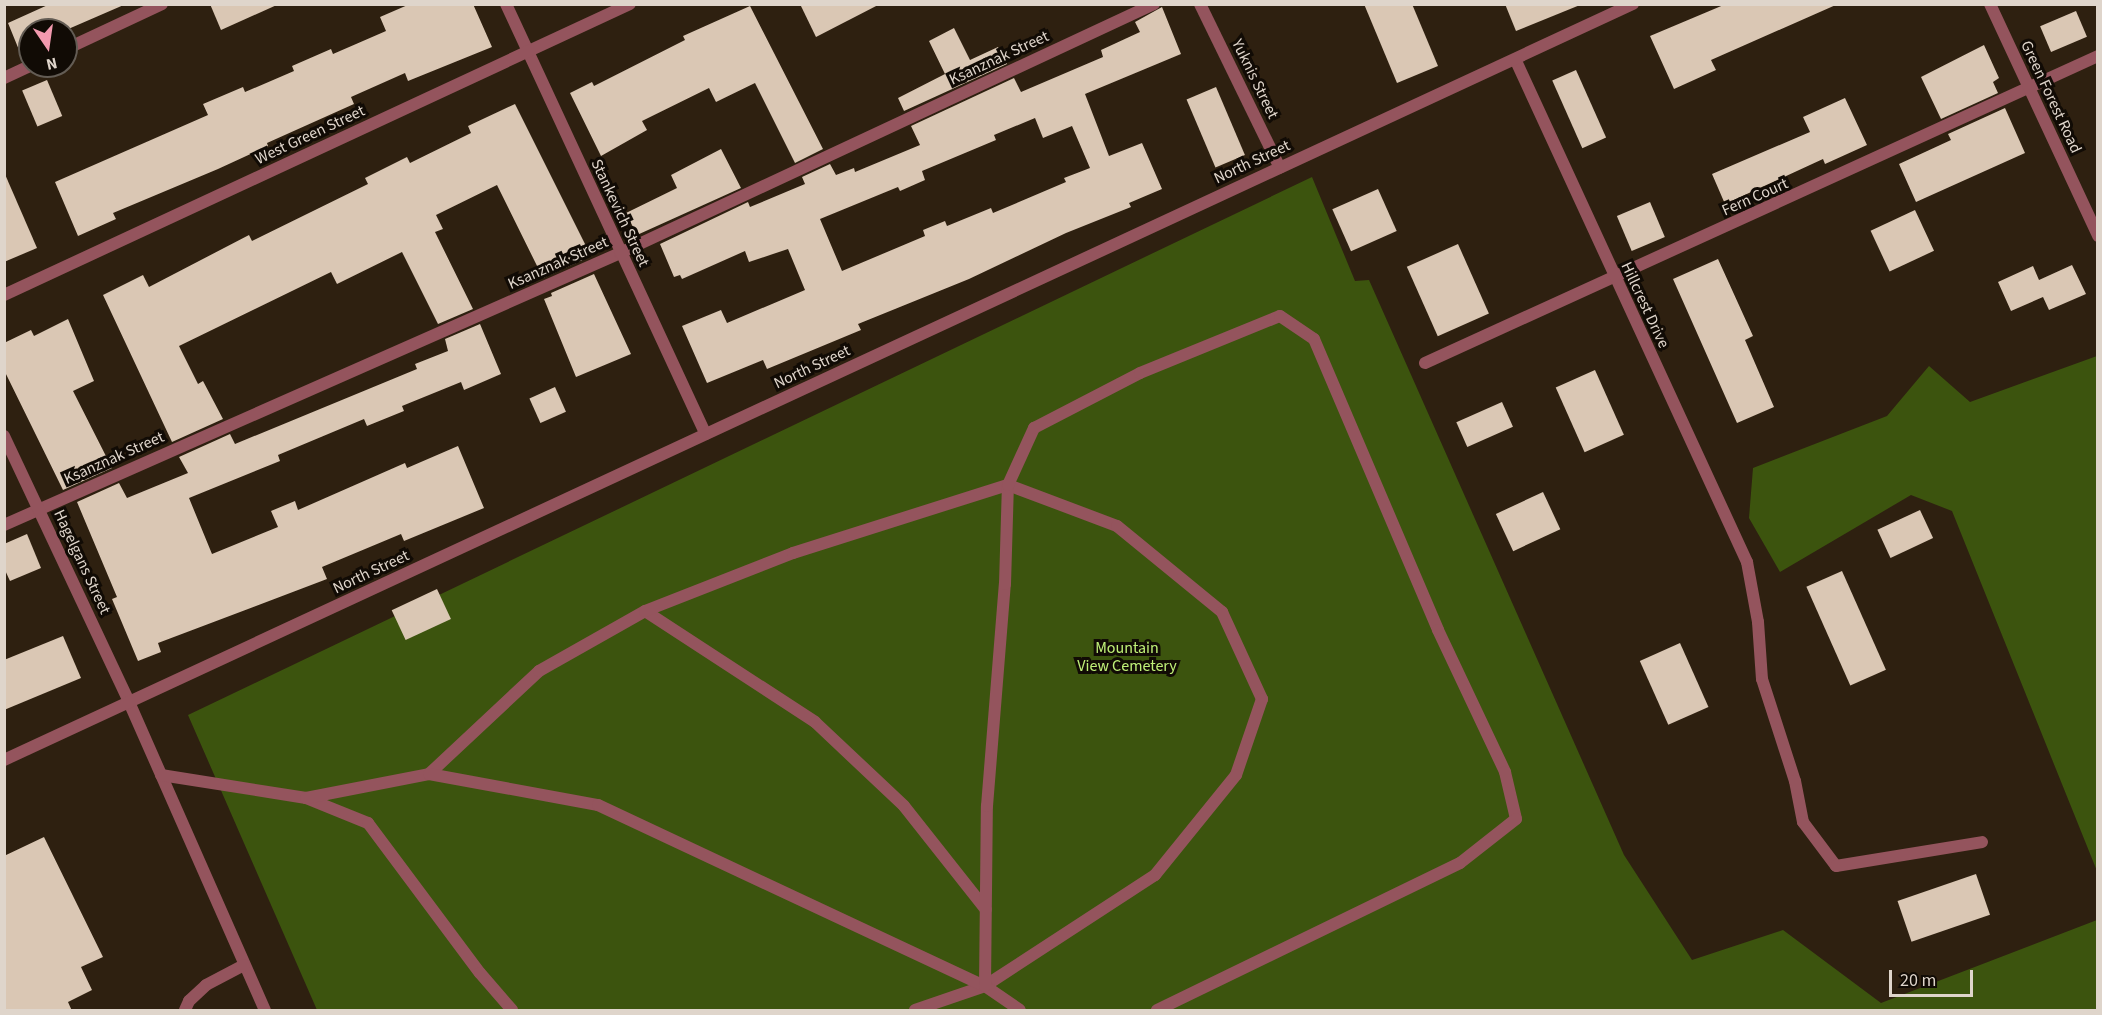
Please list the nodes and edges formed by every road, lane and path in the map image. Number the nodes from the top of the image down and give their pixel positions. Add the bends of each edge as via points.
1 (162, 4) edge
2 (506, 4) edge
3 (630, 4) edge
4 (1154, 4) edge
5 (1200, 4) edge
6 (1633, 4) edge
7 (1990, 4) edge
8 (78, 43) edge
9 (528, 52) junction
10 (2097, 56) edge
11 (1516, 61) junction
12 (18, 72) edge
13 (4, 78) edge
14 (2029, 88) junction
15 (1280, 168) junction
16 (2097, 236) edge
17 (620, 254) junction
18 (1614, 279) junction
19 (4, 295) edge
20 (1425, 363) dead end
21 (706, 434) junction
22 (4, 436) edge
23 (1008, 485) junction
24 (39, 509) junction
25 (4, 525) edge
26 (645, 611) junction
27 (129, 702) junction
28 (4, 760) edge
29 (429, 774) junction
30 (161, 775) junction
31 (306, 798) junction
32 (1982, 842) dead end
33 (986, 910) junction
34 (244, 965) junction
35 (985, 986) junction
36 (185, 1011) edge
37 (265, 1011) edge
38 (512, 1011) edge
39 (915, 1011) edge
40 (1020, 1011) edge
41 (1157, 1011) edge

1 - 8 street
2 - 9 street, Stankevich Street
3 - 9 street, West Green Street
4 - 17 street, Ksanznak Street
5 - 15 street, Yuknis Street
6 - 11 street, North Street
7 - 14 street, Green Forest Road
9 - 17 street, Stankevich Street
9 - 19 street, West Green Street
10 - 14 street, Fern Court
11 - 15 street, North Street
11 - 18 street, Hillcrest Drive
12 - 13 street
14 - 16 street, Green Forest Road
14 - 18 street, Fern Court
15 - 21 street, North Street
17 - 21 street, Stankevich Street
17 - 24 street, Ksanznak Street
18 - 20 street, Fern Court
18 - 32 street, Hillcrest Drive via 1747,562 1758,622 1762,679 1795,781 1803,822 1836,866
21 - 27 street, North Street
22 - 24 street, Hagelgans Street
23 - 26 street via 793,553
23 - 33 street via 1005,584 987,806
23 - 35 street via 1117,526 1222,612 1262,699 1236,775 1155,875
23 - 41 street via 1034,428 1140,372 1280,316 1314,339 1438,630 1505,772 1516,819 1460,863
24 - 25 street, Ksanznak Street
24 - 27 street, Hagelgans Street
26 - 29 street via 539,671
26 - 33 street via 815,722 904,806
27 - 28 street, North Street
27 - 30 street, Hagelgans Street
29 - 31 street
29 - 35 street via 598,805
30 - 31 street
30 - 34 street, Hagelgans Street
31 - 38 street via 368,823
33 - 35 street
34 - 36 street via 206,985 189,1001
34 - 37 street, Hagelgans Street
35 - 39 street
35 - 40 street

